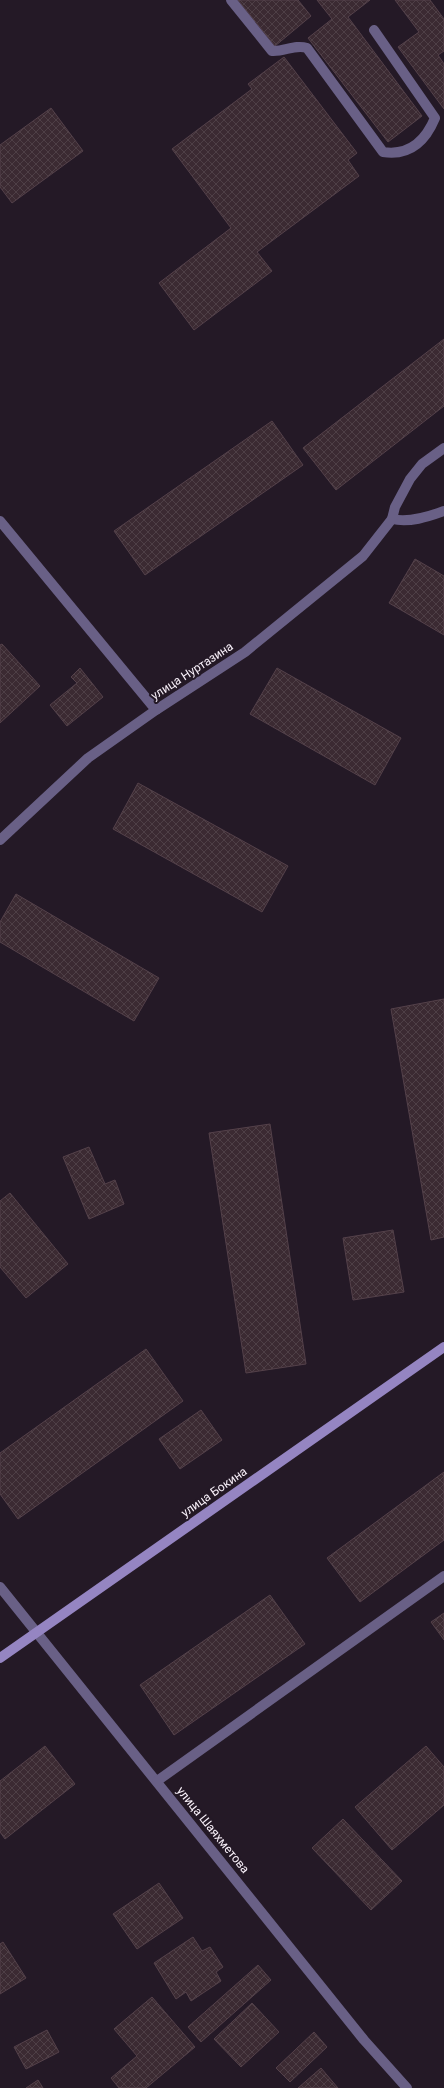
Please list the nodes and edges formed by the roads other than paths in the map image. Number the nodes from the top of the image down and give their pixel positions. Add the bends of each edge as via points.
1 (231, 0) edge
2 (374, 30) dead end
3 (444, 448) edge
4 (444, 511) edge
5 (392, 519) junction
6 (0, 521) edge
7 (156, 710) junction
8 (0, 840) edge
9 (444, 1347) edge
10 (444, 1576) edge
11 (0, 1587) edge
12 (37, 1631) junction
13 (0, 1658) edge
14 (157, 1780) junction
15 (407, 2088) edge

1 - 2 street via 272,51 300,46 306,48 383,152 396,154 414,147 431,128 435,118
3 - 5 street, улица Нуртазина via 422,464 410,479 395,507
4 - 5 street via 404,521
5 - 7 street, улица Нуртазина via 363,556 245,652
6 - 7 street
7 - 8 street, улица Нуртазина via 88,758
9 - 12 street, улица Бокина
10 - 14 street
11 - 12 street, улица Шаяхметова
12 - 13 street, улица Бокина
12 - 14 street, улица Шаяхметова
14 - 15 street, улица Шаяхметова via 364,2040

